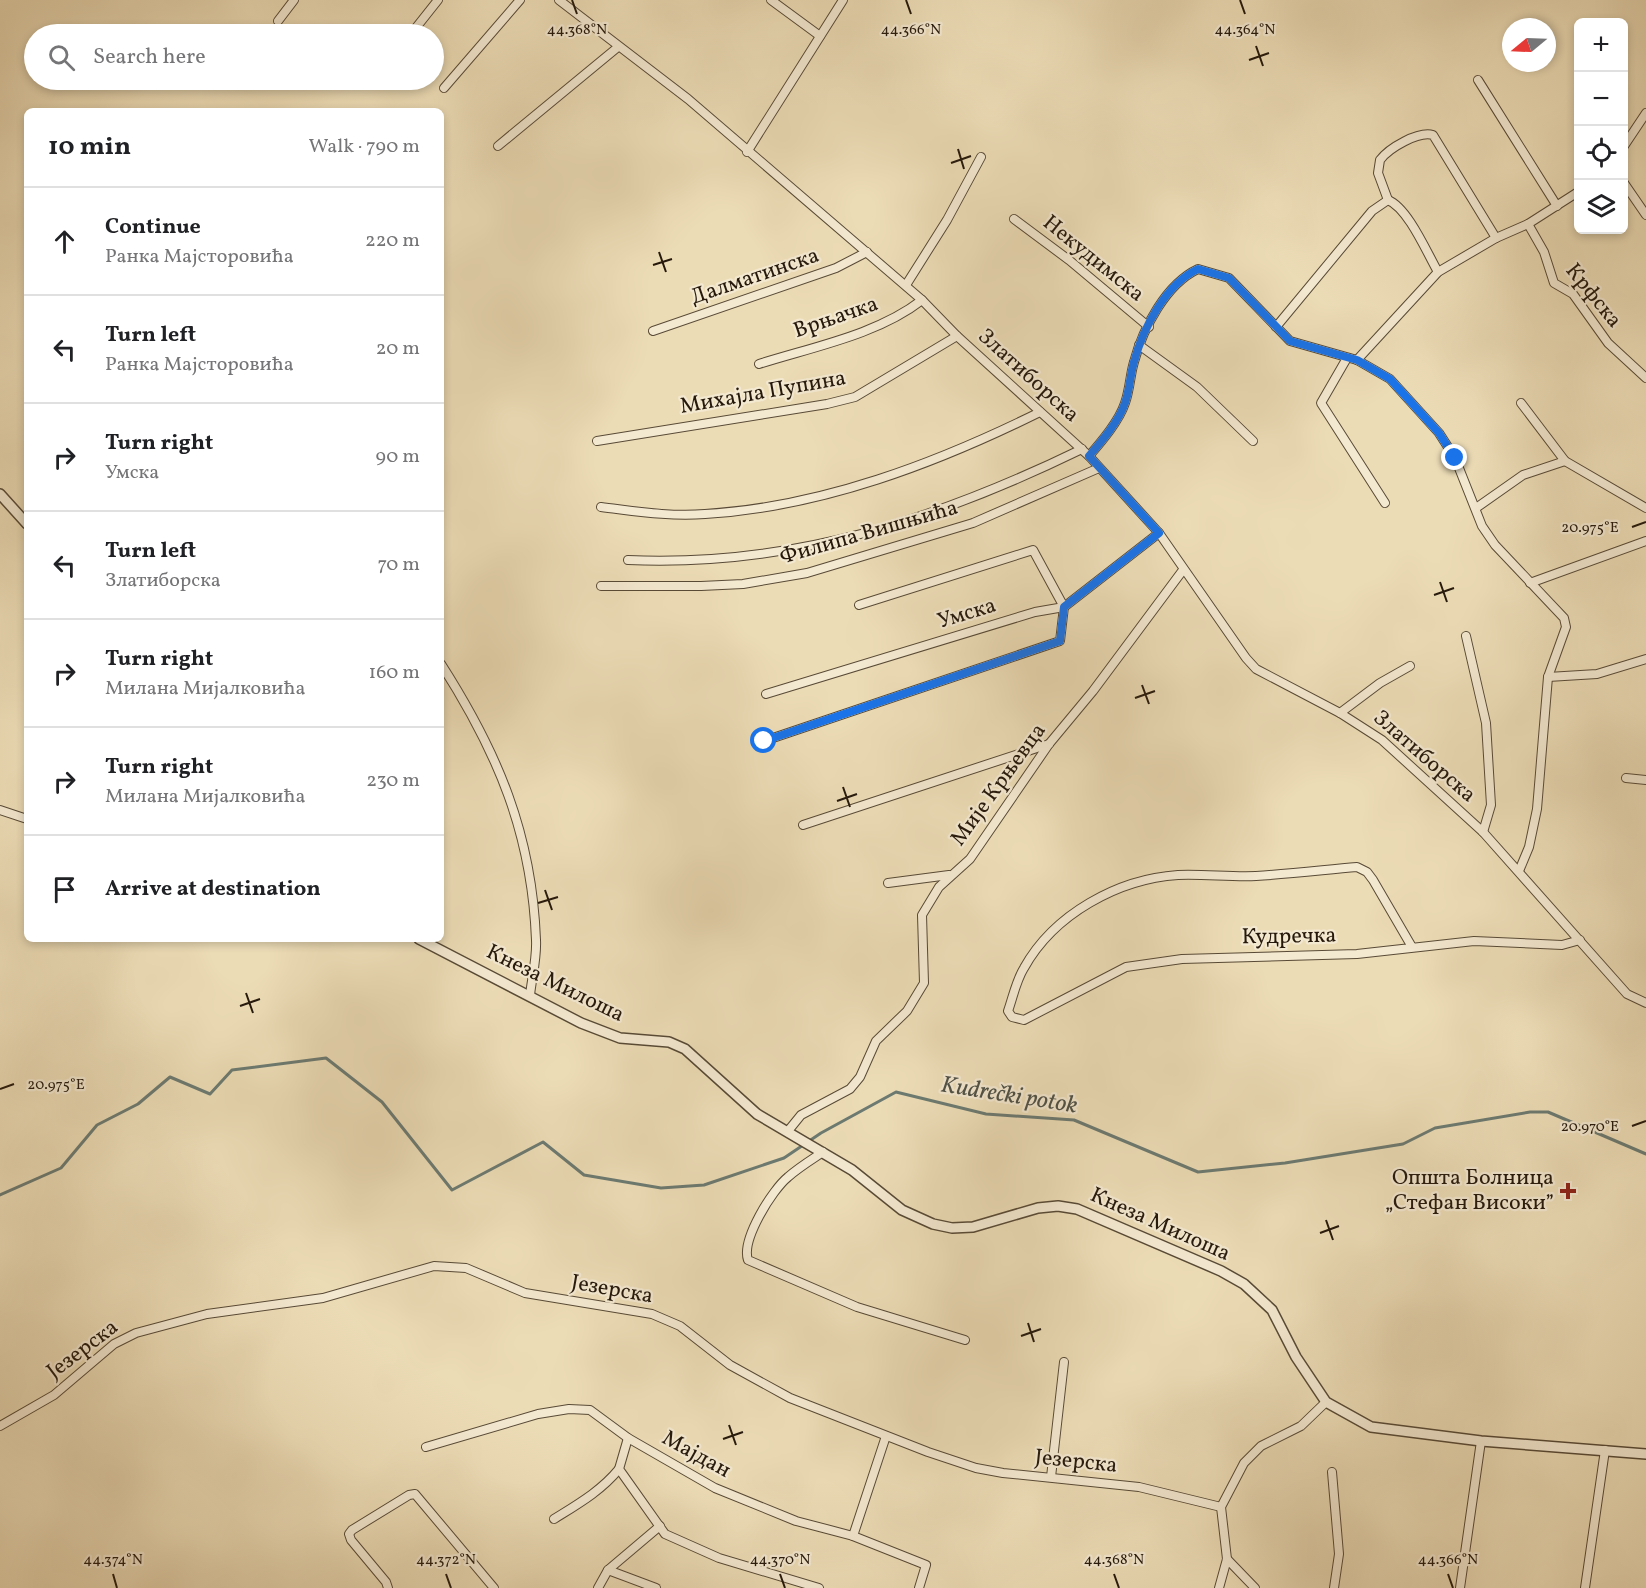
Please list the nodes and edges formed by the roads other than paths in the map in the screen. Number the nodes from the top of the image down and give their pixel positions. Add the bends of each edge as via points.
1 (294, 0) edge
2 (438, 0) edge
3 (520, 0) edge
4 (559, 0) edge
5 (771, 0) edge
6 (843, 0) edge
7 (278, 21) dead end
8 (419, 24) edge
9 (820, 36) junction
10 (618, 47) junction
11 (1478, 80) dead end
12 (444, 88) dead end
13 (1646, 113) edge
14 (1628, 139) edge
15 (498, 146) dead end
16 (747, 152) junction
17 (981, 157) dead end
18 (1628, 190) edge
19 (1574, 195) edge
20 (1388, 200) junction
21 (1557, 206) junction
22 (1646, 214) edge
23 (1014, 219) dead end
24 (1528, 224) junction
25 (1496, 238) junction
26 (867, 252) junction
27 (1438, 272) junction
28 (906, 285) junction
29 (922, 300) junction
30 (1149, 327) junction
31 (1276, 327) junction
32 (654, 331) dead end
33 (957, 336) junction
34 (1139, 345) junction
35 (1347, 358) junction
36 (1357, 360) junction
37 (759, 364) dead end
38 (1646, 378) edge
39 (1521, 403) dead end
40 (1040, 412) junction
41 (597, 441) dead end
42 (1253, 441) dead end
43 (1082, 449) junction
44 (1089, 456) junction
45 (1564, 461) junction
46 (1099, 468) junction
47 (0, 494) edge
48 (1385, 503) dead end
49 (601, 507) dead end
50 (1476, 508) junction
51 (1646, 508) edge
52 (24, 522) edge
53 (1159, 533) junction
54 (1646, 541) edge
55 (628, 560) dead end
56 (1183, 570) junction
57 (1530, 583) junction
58 (601, 586) dead end
59 (859, 605) dead end
60 (1064, 607) junction
61 (1466, 636) dead end
62 (1646, 659) edge
63 (1410, 666) dead end
64 (444, 669) edge
65 (1548, 677) junction
66 (766, 694) dead end
67 (1340, 713) junction
68 (764, 741) dead end
69 (1049, 744) junction
70 (1626, 778) dead end
71 (1646, 780) edge
72 (0, 810) edge
73 (24, 818) edge
74 (803, 825) dead end
75 (1483, 832) junction
76 (1519, 871) junction
77 (950, 875) junction
78 (888, 883) dead end
79 (1580, 940) junction
80 (425, 942) edge
81 (1412, 947) junction
82 (530, 995) junction
83 (1646, 1003) edge
84 (788, 1131) junction
85 (823, 1152) junction
86 (965, 1340) dead end
87 (1064, 1362) dead end
88 (1326, 1402) junction
89 (0, 1426) edge
90 (886, 1436) junction
91 (628, 1438) junction
92 (1481, 1441) junction
93 (428, 1446) dead end
94 (1605, 1450) junction
95 (1646, 1454) edge
96 (619, 1469) junction
97 (1332, 1472) dead end
98 (1051, 1477) junction
99 (1221, 1507) junction
100 (554, 1519) dead end
101 (660, 1526) junction
102 (853, 1536) junction
103 (1227, 1558) junction
104 (608, 1570) junction
105 (388, 1588) edge
106 (494, 1588) edge
107 (598, 1588) edge
108 (656, 1588) edge
109 (819, 1588) edge
110 (919, 1588) edge
111 (1220, 1588) edge
112 (1255, 1588) edge
113 (1334, 1588) edge
114 (1460, 1588) edge
115 (1585, 1588) edge

1 - 7 street
2 - 8 street
3 - 12 street
4 - 10 street, Златиборска
5 - 9 street
6 - 9 street
9 - 16 street
10 - 15 street
10 - 16 street, Златиборска via 688,99
11 - 21 street
13 - 14 street
16 - 26 street, Златиборска
17 - 28 street
18 - 22 street
19 - 21 street
20 - 25 street via 1378,173 1381,158 1419,135 1433,135
20 - 27 street via 1396,203 1410,223
20 - 31 street via 1372,211
21 - 24 street
23 - 30 street, Некудимска
24 - 25 street
24 - 38 street, Крфска via 1544,252 1554,283 1573,294 1608,343
25 - 27 street
26 - 28 street, Златиборска
26 - 32 street, Далматинска via 836,268
27 - 36 street
28 - 29 street, Златиборска
29 - 33 street, Златиборска
29 - 37 street, Врњачка via 907,312 885,321
30 - 31 street via 1171,290 1183,276 1198,269 1229,278
30 - 34 street
31 - 35 street via 1290,341
33 - 40 street, Златиборска
33 - 41 street, Михајла Пупина via 855,397
34 - 42 street via 1197,387
34 - 44 street via 1125,404
35 - 36 street
35 - 48 street via 1321,403
36 - 50 street via 1390,379 1439,433 1455,458
39 - 45 street
40 - 43 street, Златиборска
40 - 49 street via 973,446 899,472 766,507 673,515
43 - 44 street, Златиборска
43 - 55 street via 951,507 832,541 748,558
44 - 46 street, Златиборска
45 - 50 street via 1523,475
45 - 51 street
46 - 53 street, Златиборска
46 - 58 street, Филипа Вишњића via 973,523 807,573 743,584
47 - 52 street
50 - 57 street via 1495,545
53 - 56 street, Златиборска
53 - 60 street, Умска
54 - 57 street
56 - 67 street, Златиборска via 1256,669
56 - 69 street, Мије Крњевца via 1093,692
57 - 65 street via 1564,618 1566,627
59 - 60 street via 1033,550
60 - 66 street, Умска via 1035,612
60 - 68 street via 1060,641
61 - 75 street via 1486,723 1491,805
62 - 65 street via 1597,674
63 - 67 street
64 - 82 street via 480,728 509,792 529,860 536,942
65 - 76 street via 1537,809
67 - 75 street, Златиборска via 1382,740
69 - 74 street
69 - 77 street, Мије Крњевца via 970,859
70 - 71 street
72 - 73 street
75 - 76 street, Златиборска
76 - 79 street, Златиборска
77 - 78 street
77 - 84 street, Мије Крњевца via 922,915 924,984 907,1011 876,1041 860,1077 850,1089 801,1115
79 - 81 street, Кудречка via 1562,945 1474,941
79 - 83 street, Златиборска via 1627,994
80 - 82 street, Кнеза Милоша
81 - 81 street, Кудречка via 1367,872 1357,867 1257,876 1178,875 1131,883 1101,896 1045,938 1023,969 1008,1011 1012,1017 1024,1020 1126,967 1182,959 1358,954
82 - 84 street, Кнеза Милоша via 581,1023 620,1038 669,1042 685,1049 757,1114
84 - 85 street, Кнеза Милоша
85 - 86 street via 786,1178 764,1208 747,1242 748,1260 857,1307
85 - 88 street, Кнеза Милоша via 902,1210 933,1224 973,1227 1038,1208 1077,1209 1221,1271 1244,1284 1272,1310 1296,1357
87 - 98 street
88 - 92 street, Кнеза Милоша via 1371,1427
88 - 99 street via 1301,1426 1261,1446 1244,1463
89 - 90 street, Језерска via 54,1395 114,1344 136,1333 207,1314 323,1299 434,1266 466,1268 525,1293 652,1314 680,1326 730,1365 790,1398
90 - 98 street, Језерска via 976,1468
90 - 102 street
91 - 93 street, Мајдан via 590,1410 569,1409 538,1413
91 - 96 street
91 - 102 street, Мајдан via 715,1488 796,1521
92 - 94 street, Кнеза Милоша
92 - 114 street
94 - 95 street, Кнеза Милоша
94 - 115 street
96 - 100 street via 598,1490
96 - 101 street
97 - 113 street via 1339,1554
98 - 99 street, Језерска via 1139,1487
99 - 103 street
101 - 104 street
101 - 109 street via 666,1534 719,1558
102 - 110 street, Мајдан via 926,1565
103 - 111 street
103 - 112 street
104 - 107 street
104 - 108 street
105 - 106 street via 349,1534 415,1494

